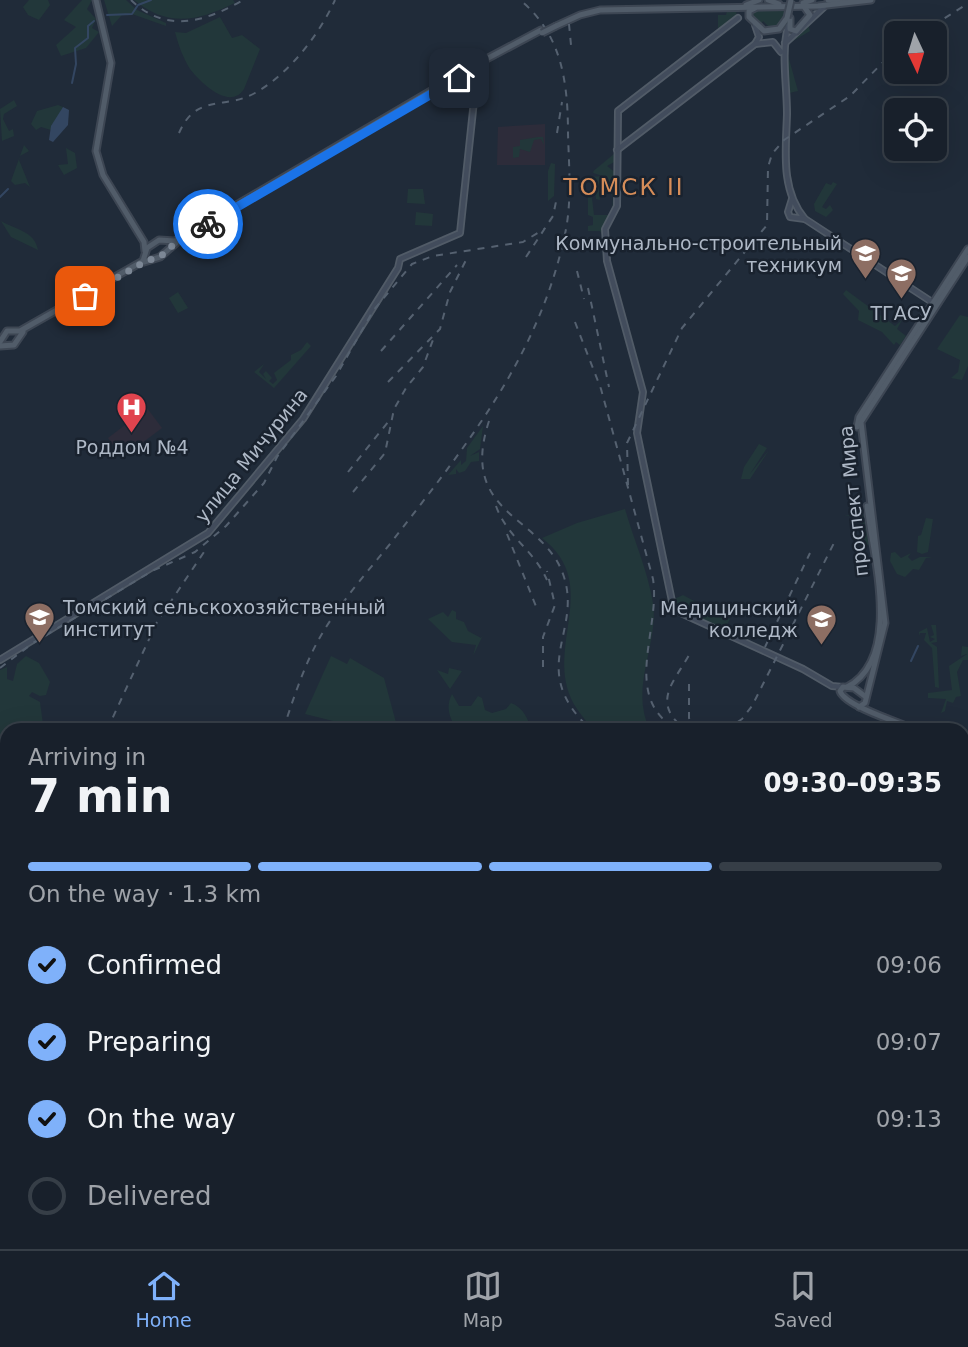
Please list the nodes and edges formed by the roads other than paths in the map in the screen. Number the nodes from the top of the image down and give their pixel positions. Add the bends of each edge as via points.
1 (96, 0) edge
2 (759, 0) edge
3 (768, 0) edge
4 (793, 0) edge
5 (812, 0) edge
6 (870, 0) edge
7 (850, 1) edge
8 (827, 3) edge
9 (779, 4) junction
10 (746, 5) junction
11 (802, 5) junction
12 (732, 8) junction
13 (755, 8) junction
14 (737, 18) junction
15 (788, 20) junction
16 (753, 23) junction
17 (555, 25) junction
18 (755, 44) junction
19 (785, 44) junction
20 (781, 52) junction
21 (478, 66) junction
22 (465, 73) junction
23 (475, 79) junction
24 (786, 96) junction
25 (617, 143) junction
26 (623, 146) junction
27 (617, 151) junction
28 (791, 194) junction
29 (789, 208) junction
30 (798, 209) junction
31 (795, 218) junction
32 (805, 219) junction
33 (165, 241) junction
34 (144, 242) junction
35 (152, 244) junction
36 (968, 249) edge
37 (168, 250) junction
38 (145, 251) junction
39 (965, 258) edge
40 (935, 304) junction
41 (13, 331) junction
42 (18, 339) junction
43 (2, 343) edge
44 (881, 599) junction
45 (0, 660) edge
46 (800, 668) junction
47 (857, 679) junction
48 (867, 686) junction
49 (845, 687) junction
50 (840, 695) junction
51 (866, 699) junction
52 (859, 706) junction
53 (874, 712) junction
54 (900, 723) edge

1 - 34 main road via 111,63 97,156 106,180
2 - 10 main road
3 - 9 main road
4 - 15 main road, bridge
5 - 11 main road
6 - 8 main road
7 - 8 main road
7 - 11 main road
8 - 11 main road
8 - 19 main road
9 - 10 main road
9 - 11 main road
10 - 17 main road via 600,7
11 - 13 main road
11 - 15 main road via 810,12 806,21 796,31
12 - 13 main road
12 - 14 main road via 739,12
12 - 17 main road via 595,10
13 - 16 main road via 749,13
14 - 16 main road
14 - 25 main road via 618,111
15 - 16 main road via 772,31
15 - 19 main road
15 - 20 main road
16 - 18 main road via 760,37
17 - 21 main road, bridge
18 - 20 main road via 773,42
18 - 26 main road
19 - 24 main road
20 - 24 main road
21 - 22 main road
21 - 23 main road
22 - 23 main road
22 - 33 main road via 175,241
22 - 37 main road
23 - 45 main road, улица Мичурина via 460,233 400,259 303,419 208,533
24 - 28 main road via 784,149
25 - 26 main road
25 - 27 main road
26 - 27 main road
27 - 46 main road via 617,206 605,229 607,261 643,392 636,422 638,440 673,606
28 - 29 main road
28 - 30 main road
29 - 30 main road
29 - 31 main road via 788,215
30 - 31 main road
30 - 32 main road
31 - 32 main road
32 - 40 main road
33 - 35 main road
33 - 37 main road
34 - 35 main road
34 - 38 main road
35 - 38 main road
36 - 39 main road, проспект Мира
37 - 42 main road
38 - 41 main road via 143,261
39 - 40 main road, проспект Мира
40 - 44 main road, проспект Мира via 858,421
41 - 42 main road
41 - 43 main road via 7,331
42 - 43 main road via 13,346
44 - 47 main road, проспект Мира via 877,644
44 - 48 main road, проспект Мира via 884,635
46 - 49 main road via 832,686
46 - 50 main road
47 - 48 main road via 859,687
47 - 49 main road, проспект Мира
48 - 51 main road, проспект Мира
49 - 50 main road
49 - 51 main road via 858,690
50 - 52 main road
51 - 52 main road
51 - 53 main road
52 - 53 main road
53 - 54 main road

